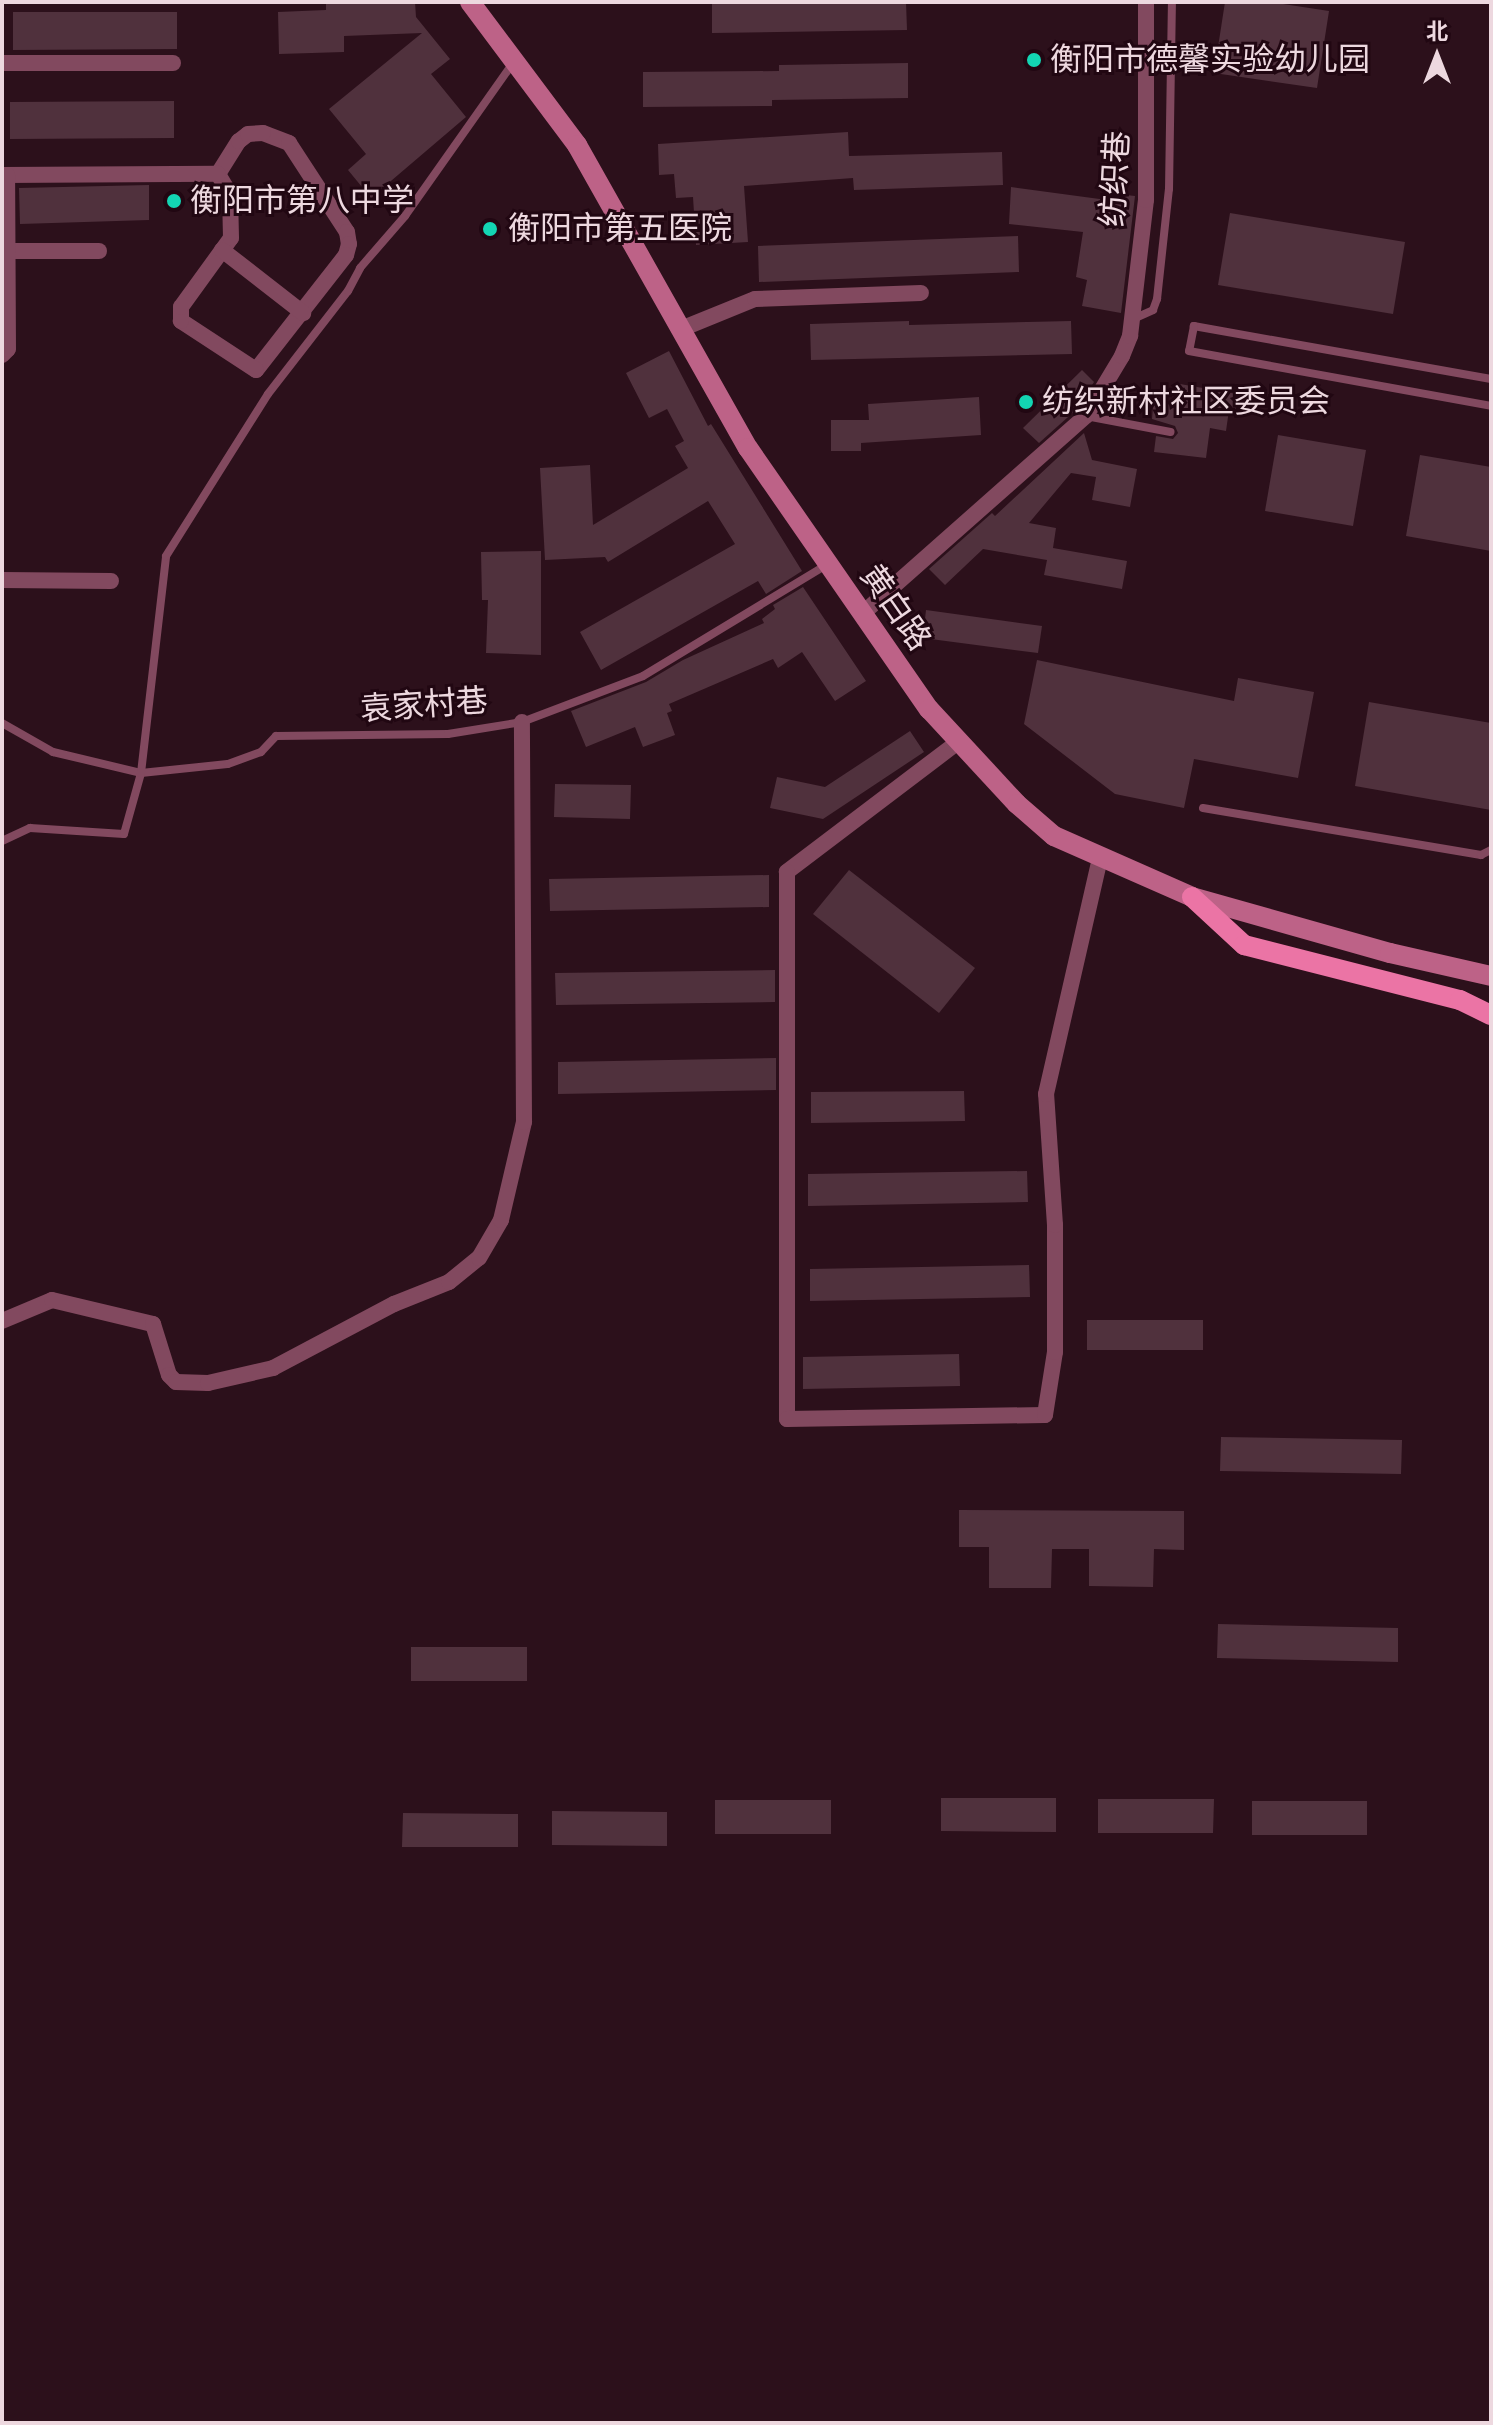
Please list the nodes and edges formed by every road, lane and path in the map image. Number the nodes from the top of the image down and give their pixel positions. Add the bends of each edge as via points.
1 (470, 2) edge
2 (1146, 2) edge
3 (1172, 2) edge
4 (514, 61) junction
5 (2, 63) edge
6 (173, 63) dead end
7 (218, 174) junction
8 (5, 175) edge
9 (222, 250) junction
10 (8, 251) junction
11 (99, 251) dead end
12 (921, 293) dead end
13 (303, 313) junction
14 (1133, 319) junction
15 (681, 329) junction
16 (2, 355) edge
17 (1491, 379) edge
18 (1491, 406) edge
19 (1086, 416) junction
20 (1171, 432) dead end
21 (828, 564) junction
22 (2, 580) edge
23 (111, 581) dead end
24 (862, 614) junction
25 (522, 722) junction
26 (2, 723) edge
27 (958, 742) junction
28 (141, 773) junction
29 (1203, 808) dead end
30 (2, 841) edge
31 (1491, 850) edge
32 (1100, 858) junction
33 (1192, 897) junction
34 (1491, 976) edge
35 (1491, 1015) edge
36 (2, 1321) edge

1 - 4 main road, 黄白路
2 - 14 street, 纺织巷 via 1146,200
3 - 14 lane via 1169,189 1159,283 1153,310
4 - 15 main road, 黄白路 via 577,145
4 - 28 lane via 405,216 268,394 166,556
5 - 6 street
7 - 8 street
7 - 9 street via 230,194 231,238
7 - 13 street via 248,134 277,136 289,143 347,232 346,255
8 - 10 street
9 - 13 street
9 - 13 street via 181,307 181,321 256,370
10 - 11 street
10 - 16 street via 8,349
12 - 15 street via 755,299
14 - 19 street, 纺织巷 via 1122,356
15 - 21 main road, 黄白路 via 748,448
17 - 18 lane via 1194,326 1189,351
19 - 20 lane
19 - 24 street, 纺织巷
21 - 24 main road, 黄白路
21 - 25 lane, 袁家村巷 via 643,676
22 - 23 street
24 - 27 main road, 黄白路
25 - 28 lane, 袁家村巷 via 448,734 276,736 261,752 228,764
25 - 36 street via 524,1122 501,1220 479,1258 449,1282 394,1304 273,1368 208,1383 176,1382 169,1375 153,1324 52,1300
26 - 28 lane, 袁家村巷 via 53,752
27 - 32 main road, 黄白路 via 1054,836
27 - 32 street via 787,872 787,1419 1045,1415 1055,1352 1055,1225 1046,1094
28 - 30 lane via 124,834 30,828
29 - 31 lane via 1481,855
32 - 33 main road, 黄白路
33 - 34 main road, 黄白路
33 - 35 main road via 1244,945 1460,1000

